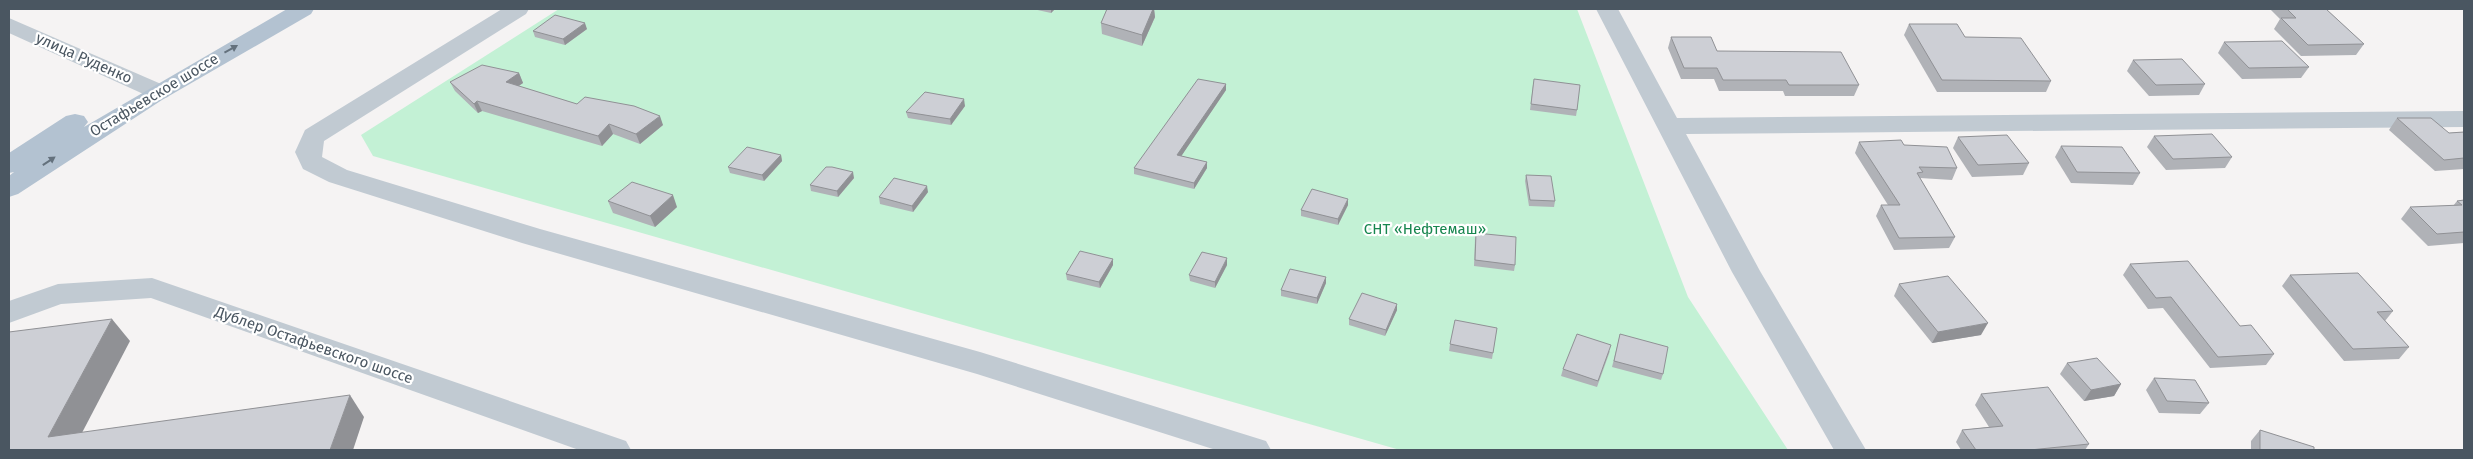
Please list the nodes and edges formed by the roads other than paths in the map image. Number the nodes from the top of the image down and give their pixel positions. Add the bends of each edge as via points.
1 (266, 9) edge
2 (303, 9) edge
3 (518, 9) edge
4 (1607, 9) edge
5 (9, 25) edge
6 (149, 87) junction
7 (2464, 119) edge
8 (1669, 126) junction
9 (9, 165) edge
10 (9, 188) edge
11 (9, 312) edge
12 (615, 450) edge
13 (1256, 450) edge
14 (1850, 450) edge

1 - 6 main road, Остафьевское шоссе
6 -> 2 main road, Остафьевское шоссе
3 - 13 street via 314,136 308,146 308,157 315,167 532,236 980,363
4 - 8 street
5 - 6 street, улица Руденко
6 - 9 main road, Остафьевское шоссе
10 -> 6 main road, Остафьевское шоссе
7 - 8 street
8 - 14 street via 1746,272
11 - 12 street, Дублер Остафьевского шоссе via 58,294 152,288

